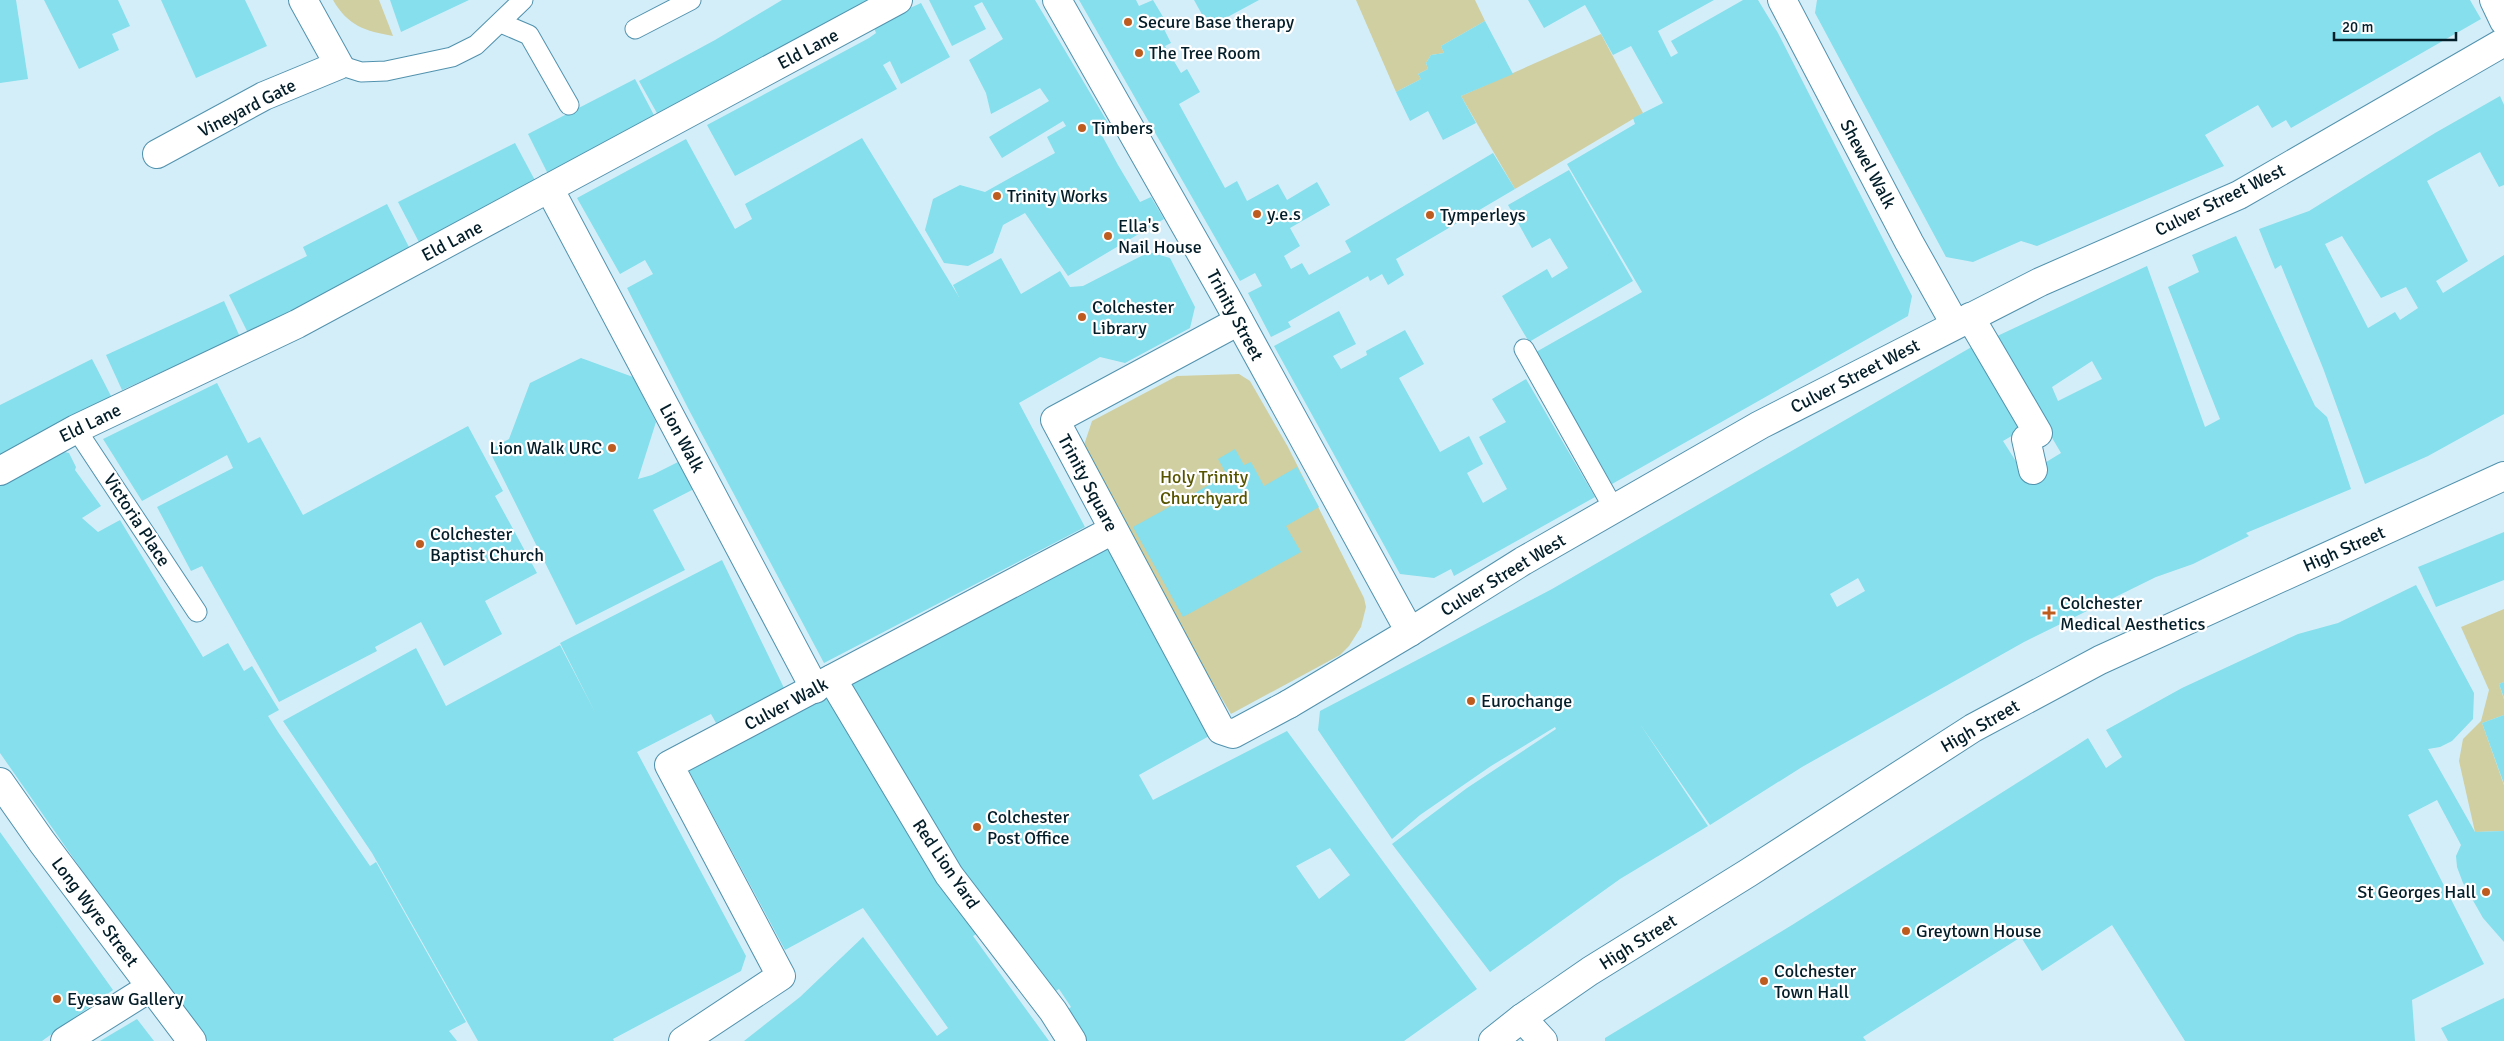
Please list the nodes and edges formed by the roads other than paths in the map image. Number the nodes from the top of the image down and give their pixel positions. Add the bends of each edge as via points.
1 (303, 0) edge
2 (523, 0) edge
3 (691, 0) edge
4 (898, 0) edge
5 (1056, 0) edge
6 (1782, 1) edge
7 (501, 23) junction
8 (635, 29) dead end
9 (2504, 42) edge
10 (339, 65) junction
11 (569, 105) dead end
12 (157, 154) dead end
13 (549, 188) junction
14 (1239, 321) junction
15 (1963, 321) junction
16 (1524, 349) dead end
17 (76, 429) junction
18 (2033, 470) dead end
19 (0, 471) edge
20 (2504, 476) edge
21 (1614, 509) junction
22 (1113, 530) junction
23 (197, 612) dead end
24 (1410, 632) junction
25 (823, 684) junction
26 (1221, 730) joint
27 (0, 782) edge
28 (151, 987) junction
29 (1522, 1018) junction
30 (65, 1041) edge
31 (192, 1041) edge
32 (683, 1041) edge
33 (1072, 1041) edge
34 (1493, 1041) edge
35 (1543, 1041) edge

1 - 10 street
2 - 7 lane
3 - 8 lane
4 - 13 street, Eld Lane
5 - 14 street, Trinity Street
6 - 15 street, Shewel Walk via 1905,234
7 - 10 lane via 476,45 452,56 386,71 361,72
7 - 11 lane via 530,35
9 - 15 street, Culver Street West via 2239,194 2040,282
10 - 12 street, Vineyard Gate via 264,96
13 - 17 street, Eld Lane via 297,324
13 - 25 street, Lion Walk
14 - 22 street, Trinity Square via 1055,420
14 - 24 street, Trinity Street
15 - 18 street, Shewel Walk via 2038,434 2026,439
15 - 21 street, Culver Street West via 1760,425
16 - 21 lane
17 - 19 street, Eld Lane
17 - 23 lane, Victoria Place
20 - 29 street, High Street via 2100,660 1973,728 1748,874 1590,971
21 - 24 street, Culver Street West
22 - 25 street, Culver Walk
22 - 26 street, Trinity Square
24 - 26 street, Culver Street West via 1234,734
25 - 32 street, Culver Walk via 670,765 781,976
25 - 33 street, Red Lion Yard via 949,875 1053,1011
27 - 28 street, Long Wyre Street
28 - 30 street
28 - 31 street, Long Wyre Street
29 - 34 street, High Street
29 - 35 street

